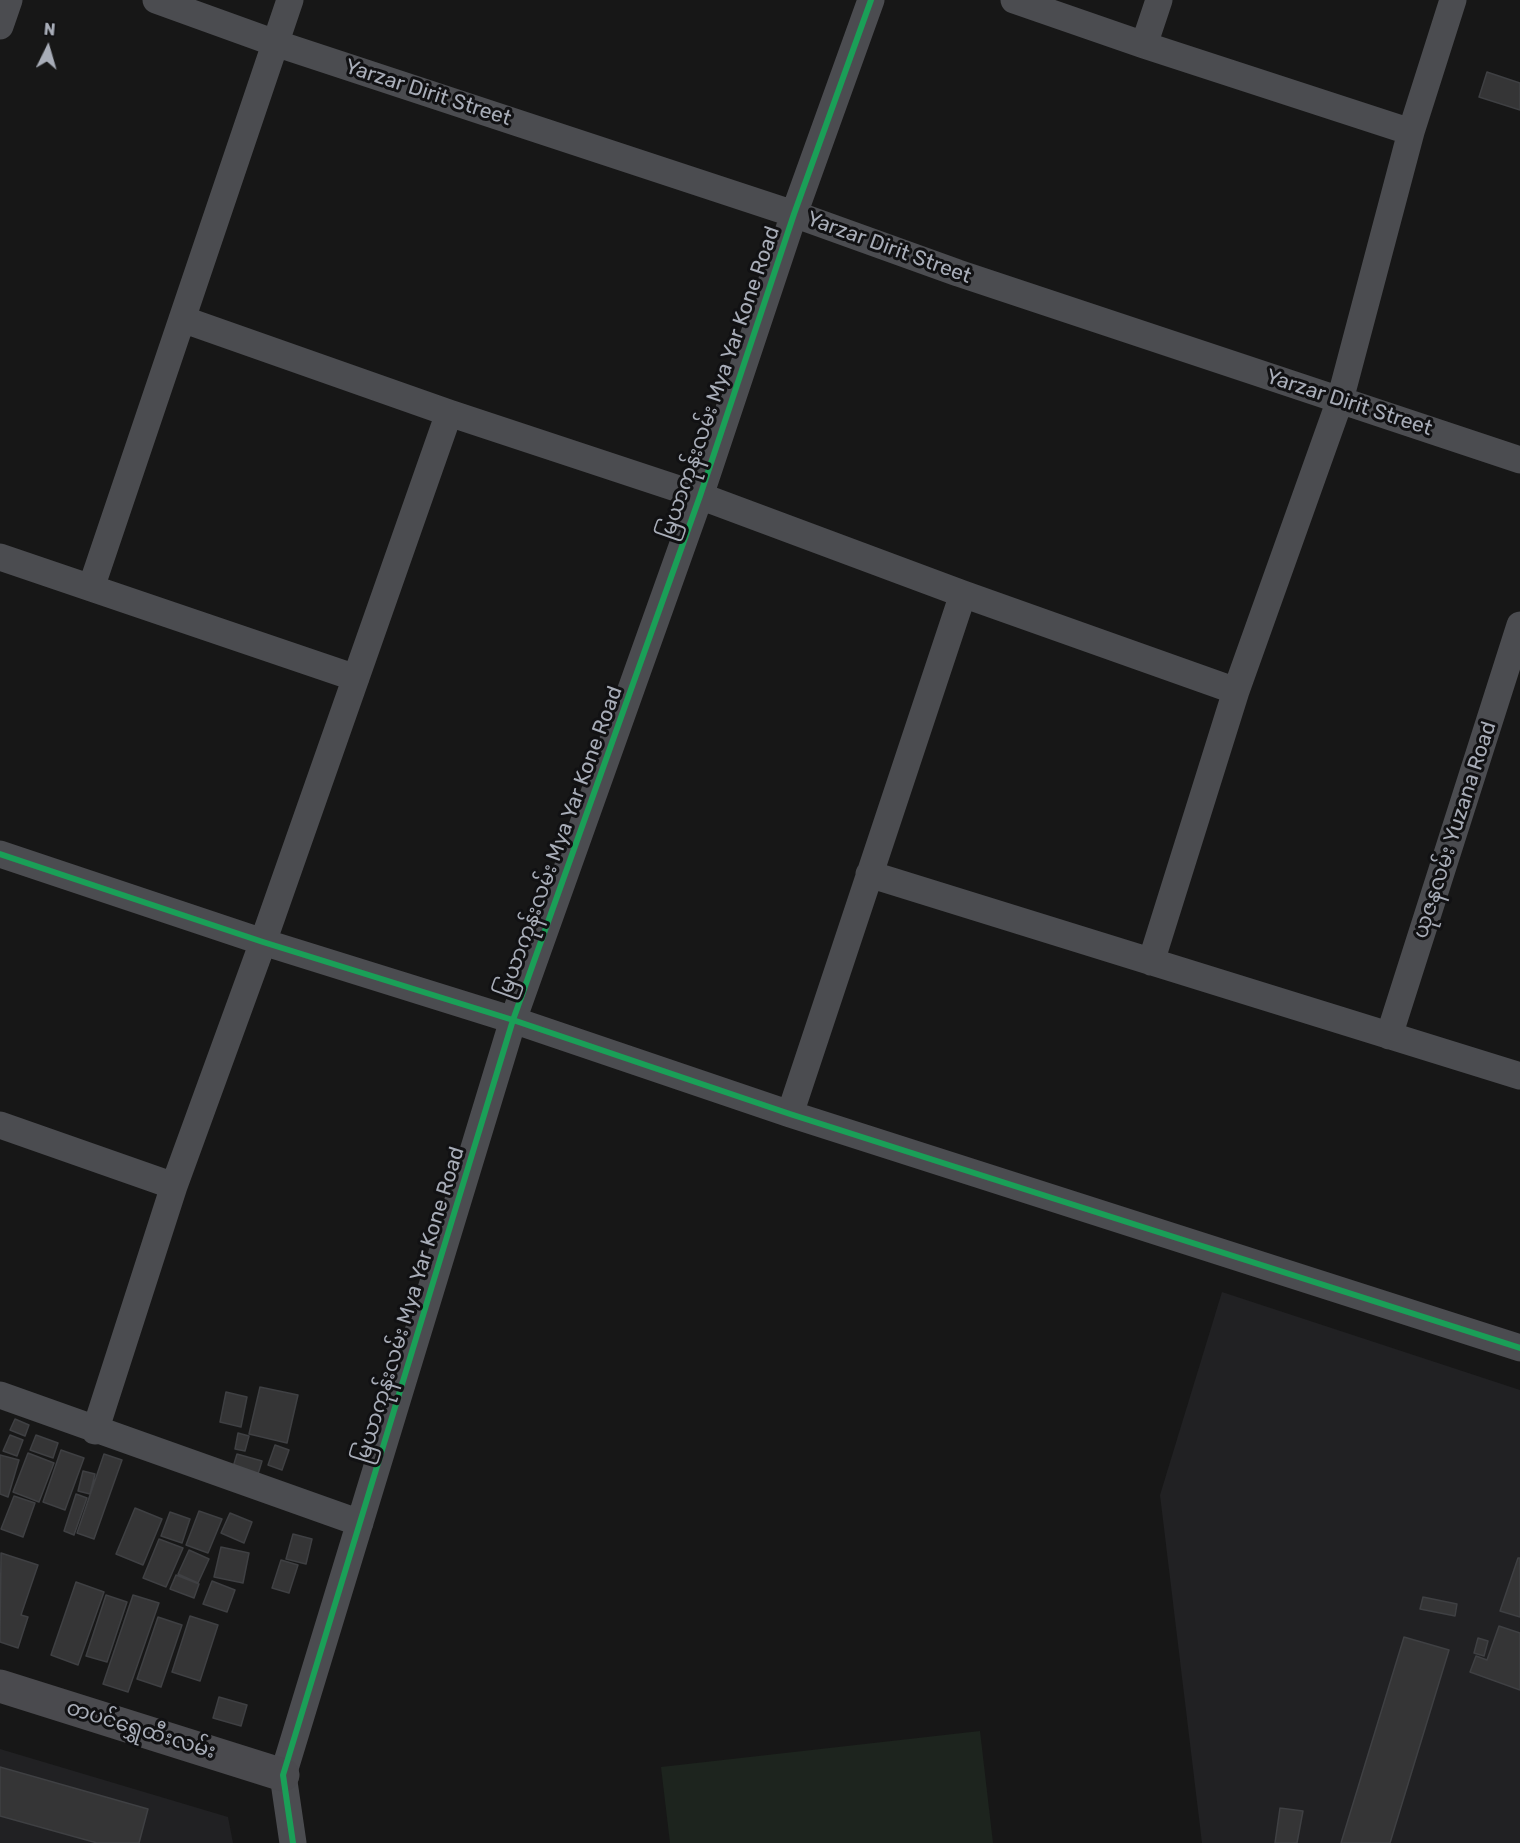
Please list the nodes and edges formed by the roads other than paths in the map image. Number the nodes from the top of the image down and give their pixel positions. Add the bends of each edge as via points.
1 (9, 0) edge
2 (156, 0) edge
3 (290, 0) edge
4 (871, 0) edge
5 (1014, 0) edge
6 (1160, 0) edge
7 (1453, 0) edge
8 (0, 26) edge
9 (275, 43) junction
10 (1144, 45) junction
11 (1412, 132) junction
12 (794, 214) junction
13 (182, 319) junction
14 (1340, 400) junction
15 (449, 413) junction
16 (1520, 460) edge
17 (700, 496) junction
18 (0, 557) edge
19 (91, 588) junction
20 (963, 594) junction
21 (1520, 625) edge
22 (356, 678) junction
23 (1236, 691) junction
24 (0, 854) edge
25 (869, 874) junction
26 (263, 942) junction
27 (1151, 962) junction
28 (513, 1020) junction
29 (1389, 1036) junction
30 (1520, 1076) edge
31 (790, 1114) junction
32 (0, 1125) edge
33 (174, 1186) junction
34 (1520, 1348) edge
35 (0, 1395) edge
36 (95, 1431) junction
37 (360, 1523) junction
38 (0, 1686) edge
39 (283, 1775) junction
40 (293, 1843) edge

1 - 8 street
2 - 9 street, Yarzar Dirit Street
3 - 9 street
4 - 12 street, မြယာကုန်းလမ်း Mya Yar Kone Road
5 - 10 street
6 - 10 street
7 - 11 street
9 - 12 street, Yarzar Dirit Street
9 - 13 street
10 - 11 street
11 - 14 street
12 - 14 street, Yarzar Dirit Street
12 - 17 street, မြယာကုန်းလမ်း Mya Yar Kone Road
13 - 15 street
13 - 19 street
14 - 16 street, Yarzar Dirit Street
14 - 23 street
15 - 17 street
15 - 22 street
17 - 20 street
17 - 28 street, မြယာကုန်းလမ်း Mya Yar Kone Road
18 - 19 street
19 - 22 street
20 - 23 street
20 - 25 street
21 - 29 street, ယုဇနလမ်း Yuzana Road
22 - 26 street
23 - 27 street
24 - 26 street
25 - 27 street
25 - 31 street
26 - 28 street
26 - 33 street
27 - 29 street
28 - 31 street
28 - 37 street, မြယာကုန်းလမ်း Mya Yar Kone Road
29 - 30 street
31 - 34 street
32 - 33 street
33 - 36 street
35 - 36 street
36 - 37 street
37 - 39 street, မြယာကုန်းလမ်း Mya Yar Kone Road
38 - 39 street, တပင်ရွှေထီးလမ်း
39 - 40 street, မြယာကုန်းလမ်း Mya Yar Kone Road

